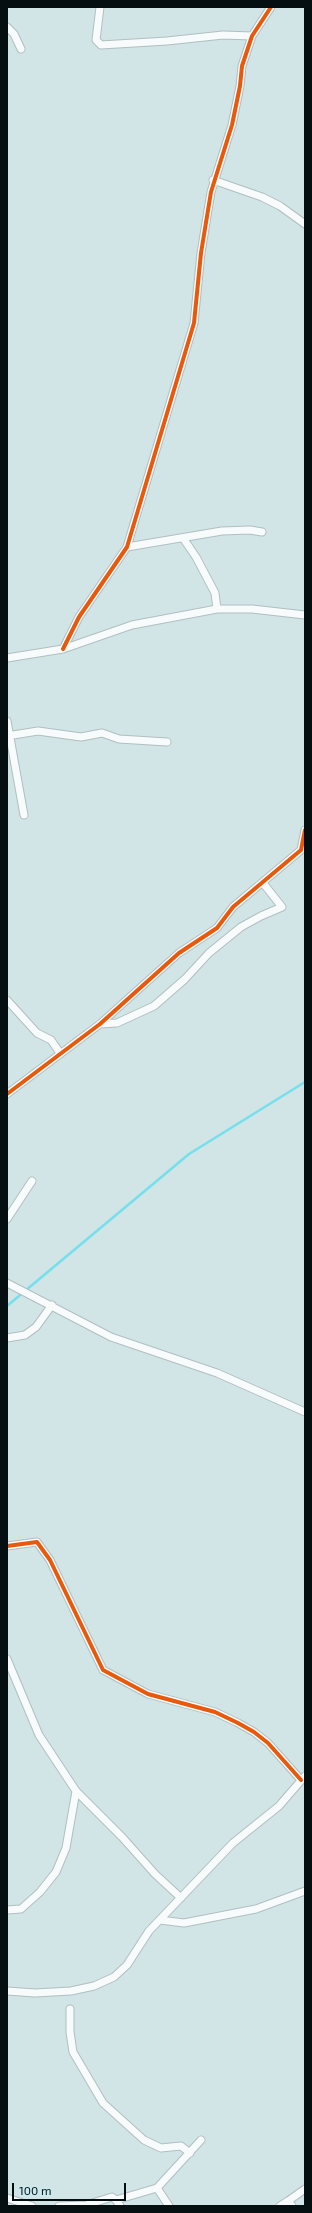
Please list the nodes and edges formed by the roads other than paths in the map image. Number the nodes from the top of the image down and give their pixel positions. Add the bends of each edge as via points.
1 (100, 7) edge
2 (271, 7) edge
3 (7, 27) edge
4 (252, 36) junction
5 (21, 49) dead end
6 (213, 180) junction
7 (305, 224) edge
8 (262, 532) dead end
9 (183, 538) junction
10 (127, 547) junction
11 (217, 610) junction
12 (305, 615) edge
13 (63, 649) junction
14 (7, 658) edge
15 (7, 721) edge
16 (8, 736) edge
17 (167, 742) dead end
18 (24, 814) dead end
19 (305, 830) edge
20 (263, 882) junction
21 (7, 1000) edge
22 (100, 1024) junction
23 (60, 1053) junction
24 (7, 1094) edge
25 (32, 1181) dead end
26 (7, 1220) edge
27 (7, 1283) edge
28 (52, 1305) junction
29 (7, 1338) edge
30 (305, 1412) edge
31 (7, 1546) edge
32 (7, 1659) edge
33 (303, 1778) edge
34 (76, 1791) junction
35 (305, 1891) edge
36 (181, 1898) junction
37 (7, 1910) edge
38 (160, 1920) junction
39 (7, 1991) edge
40 (70, 2009) dead end
41 (201, 2140) dead end
42 (190, 2153) junction
43 (157, 2188) junction
44 (305, 2189) edge
45 (7, 2198) edge
46 (118, 2203) edge
47 (290, 2203) edge
48 (32, 2206) edge
49 (59, 2206) edge
50 (169, 2206) edge
51 (280, 2206) edge

1 - 4 street via 96,40 101,45 224,35
2 - 4 street
3 - 5 street via 14,34
4 - 6 street via 242,66 232,125
6 - 7 street via 262,197
6 - 10 street via 205,223 194,323
8 - 9 street via 222,532
9 - 10 street
9 - 11 street via 215,593
10 - 13 street via 79,617
11 - 12 street via 252,609
11 - 13 street via 132,626
13 - 14 street
15 - 16 street
16 - 17 street via 38,731 81,737 102,733 119,739
16 - 18 street
19 - 20 street via 301,850
20 - 22 street via 233,907 217,928 179,953
20 - 22 street via 282,908 261,916 229,936 154,1006 117,1023
21 - 23 street via 37,1033 50,1040
22 - 23 street
23 - 24 street
25 - 26 street
27 - 28 street
28 - 29 street via 36,1327 25,1335
28 - 30 street via 111,1337 217,1373
31 - 33 street via 37,1542 50,1560 103,1670 148,1694 215,1712 244,1726 268,1744
32 - 34 street via 39,1735
33 - 36 street via 279,1806 233,1843
34 - 36 street
34 - 37 street via 66,1848 56,1872 40,1892 21,1909
35 - 38 street via 256,1909 184,1923
36 - 38 street
38 - 39 street via 127,1965 114,1977 94,1986 72,1991
40 - 42 street via 73,2052 103,2103 144,2140 160,2148 181,2146
41 - 42 street
42 - 43 street
43 - 46 street
43 - 50 street
44 - 47 street
45 - 48 street
46 - 49 street via 107,2197 86,2205
47 - 51 street

